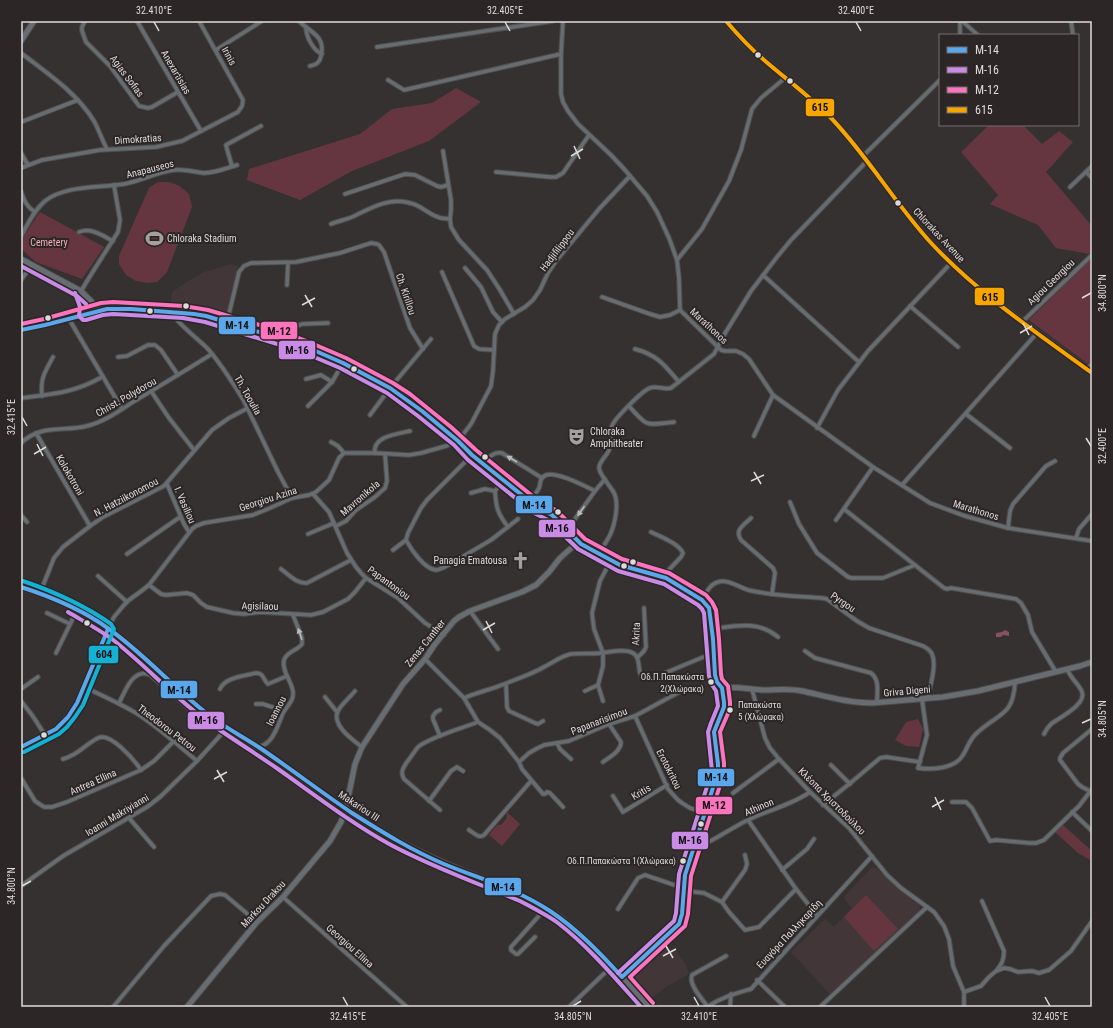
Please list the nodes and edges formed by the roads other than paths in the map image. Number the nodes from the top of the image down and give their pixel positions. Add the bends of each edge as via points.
1 (34, 21) edge
2 (85, 21) edge
3 (137, 21) edge
4 (199, 21) edge
5 (262, 21) edge
6 (299, 21) edge
7 (552, 21) edge
8 (563, 21) edge
9 (726, 21) edge
10 (961, 21) edge
11 (1071, 21) edge
12 (306, 27) junction
13 (960, 34) edge
14 (977, 34) edge
15 (1073, 34) edge
16 (21, 41) edge
17 (377, 47) dead end
18 (216, 50) junction
19 (21, 53) edge
20 (322, 54) junction
21 (561, 54) junction
22 (310, 66) dead end
23 (785, 78) junction
24 (388, 80) dead end
25 (939, 81) edge
26 (178, 92) junction
27 (78, 100) junction
28 (243, 100) joint
29 (21, 122) edge
30 (261, 126) dead end
31 (201, 131) junction
32 (589, 134) junction
33 (107, 149) junction
34 (443, 151) dead end
35 (21, 154) edge
36 (865, 159) junction
37 (28, 165) junction
38 (1092, 166) edge
39 (21, 168) edge
40 (496, 172) dead end
41 (1086, 172) junction
42 (630, 176) junction
43 (1092, 178) edge
44 (114, 185) junction
45 (448, 185) junction
46 (1070, 187) dead end
47 (21, 191) edge
48 (346, 194) dead end
49 (35, 212) junction
50 (450, 219) junction
51 (332, 224) dead end
52 (79, 232) dead end
53 (21, 236) edge
54 (113, 241) junction
55 (1092, 255) edge
56 (21, 259) edge
57 (677, 260) junction
58 (288, 263) junction
59 (951, 263) junction
60 (32, 265) junction
61 (465, 268) dead end
62 (442, 272) dead end
63 (763, 276) junction
64 (21, 280) edge
65 (287, 285) dead end
66 (81, 291) junction
67 (602, 297) dead end
68 (910, 306) junction
69 (98, 310) junction
70 (680, 310) junction
71 (174, 312) junction
72 (85, 314) junction
73 (514, 314) junction
74 (69, 319) junction
75 (227, 322) junction
76 (502, 322) junction
77 (1022, 322) junction
78 (328, 323) dead end
79 (21, 330) edge
80 (1037, 333) junction
81 (431, 339) dead end
82 (287, 340) junction
83 (717, 346) junction
84 (958, 347) dead end
85 (423, 349) junction
86 (634, 349) dead end
87 (494, 350) junction
88 (212, 354) junction
89 (53, 357) dead end
90 (118, 357) dead end
91 (859, 362) junction
92 (343, 363) junction
93 (1092, 364) edge
94 (1086, 369) junction
95 (1092, 373) edge
96 (178, 376) junction
97 (102, 377) junction
98 (306, 379) dead end
99 (332, 382) junction
100 (679, 382) junction
101 (390, 388) junction
102 (151, 392) junction
103 (773, 395) junction
104 (42, 396) junction
105 (21, 398) edge
106 (308, 406) dead end
107 (629, 406) junction
108 (248, 408) junction
109 (122, 409) junction
110 (966, 414) junction
111 (370, 415) dead end
112 (674, 422) dead end
113 (817, 428) junction
114 (410, 431) dead end
115 (36, 433) junction
116 (754, 436) dead end
117 (458, 441) junction
118 (331, 442) dead end
119 (21, 443) edge
120 (1010, 448) dead end
121 (194, 450) junction
122 (344, 453) junction
123 (376, 453) junction
124 (385, 454) junction
125 (472, 455) junction
126 (1055, 461) dead end
127 (483, 464) junction
128 (873, 467) junction
129 (542, 478) junction
130 (605, 479) junction
131 (504, 480) junction
132 (167, 484) junction
133 (902, 485) junction
134 (495, 491) junction
135 (595, 491) junction
136 (470, 493) dead end
137 (313, 494) junction
138 (292, 498) junction
139 (529, 500) junction
140 (790, 502) dead end
141 (844, 508) junction
142 (1092, 514) edge
143 (21, 515) edge
144 (180, 517) junction
145 (751, 518) dead end
146 (518, 519) dead end
147 (836, 520) dead end
148 (27, 522) dead end
149 (335, 525) junction
150 (90, 526) junction
151 (508, 527) junction
152 (1008, 528) junction
153 (567, 530) junction
154 (189, 532) junction
155 (651, 532) dead end
156 (308, 534) dead end
157 (1076, 538) junction
158 (406, 540) junction
159 (1092, 541) edge
160 (578, 542) junction
161 (393, 550) dead end
162 (599, 553) junction
163 (127, 554) dead end
164 (351, 560) junction
165 (611, 560) junction
166 (915, 565) junction
167 (281, 569) dead end
168 (98, 576) dead end
169 (662, 576) junction
170 (366, 578) junction
171 (149, 584) junction
172 (22, 589) edge
173 (40, 593) junction
174 (772, 594) junction
175 (702, 600) junction
176 (127, 602) junction
177 (644, 608) dead end
178 (77, 610) junction
179 (470, 611) junction
180 (47, 612) dead end
181 (294, 615) junction
182 (70, 624) junction
183 (108, 629) junction
184 (712, 629) junction
185 (444, 634) junction
186 (778, 636) dead end
187 (498, 649) dead end
188 (805, 651) dead end
189 (56, 653) dead end
190 (603, 653) junction
191 (713, 653) junction
192 (637, 658) junction
193 (425, 659) junction
194 (1092, 662) edge
195 (1068, 669) junction
196 (1056, 672) junction
197 (287, 676) junction
198 (38, 677) dead end
199 (1015, 683) junction
200 (506, 684) junction
201 (598, 685) junction
202 (84, 687) junction
203 (722, 688) junction
204 (21, 689) edge
205 (220, 689) dead end
206 (752, 689) junction
207 (683, 690) dead end
208 (585, 691) dead end
209 (354, 692) dead end
210 (325, 698) dead end
211 (464, 698) junction
212 (928, 698) junction
213 (922, 699) junction
214 (21, 701) edge
215 (603, 701) dead end
216 (119, 703) junction
217 (877, 703) junction
218 (256, 704) dead end
219 (440, 710) dead end
220 (284, 711) junction
221 (337, 712) junction
222 (635, 716) junction
223 (543, 721) dead end
224 (199, 722) dead end
225 (478, 722) junction
226 (609, 724) junction
227 (227, 728) junction
228 (1092, 729) edge
229 (1044, 734) dead end
230 (45, 735) junction
231 (440, 736) junction
232 (174, 741) junction
233 (557, 743) junction
234 (362, 747) junction
235 (21, 748) edge
236 (259, 748) junction
237 (63, 759) dead end
238 (570, 759) dead end
239 (779, 759) junction
240 (197, 761) junction
241 (519, 762) junction
242 (603, 762) dead end
243 (920, 762) junction
244 (831, 765) dead end
245 (141, 770) junction
246 (463, 771) dead end
247 (21, 778) edge
248 (531, 781) junction
249 (850, 784) junction
250 (667, 785) junction
251 (1091, 790) edge
252 (810, 792) junction
253 (733, 793) dead end
254 (613, 796) dead end
255 (429, 801) junction
256 (952, 802) dead end
257 (823, 805) junction
258 (346, 808) junction
259 (563, 808) dead end
260 (440, 810) dead end
261 (1072, 812) junction
262 (705, 814) junction
263 (130, 818) junction
264 (748, 820) junction
265 (469, 830) dead end
266 (1092, 831) edge
267 (814, 839) dead end
268 (154, 847) dead end
269 (693, 849) junction
270 (745, 856) dead end
271 (872, 856) junction
272 (782, 870) junction
273 (21, 886) edge
274 (685, 888) junction
275 (796, 889) junction
276 (283, 897) junction
277 (982, 901) dead end
278 (722, 902) junction
279 (927, 907) junction
280 (546, 908) junction
281 (618, 909) dead end
282 (817, 915) junction
283 (257, 922) junction
284 (1092, 922) edge
285 (535, 937) dead end
286 (726, 956) dead end
287 (612, 966) junction
288 (996, 971) junction
289 (622, 977) junction
290 (758, 980) junction
291 (964, 992) junction
292 (731, 994) junction
293 (113, 1007) edge
294 (187, 1007) edge
295 (407, 1007) edge
296 (569, 1007) edge
297 (649, 1007) edge
298 (707, 1007) edge
299 (730, 1007) edge
300 (785, 1007) edge
301 (820, 1007) edge
302 (964, 1007) edge

1 - 16 main road
2 - 26 street, Agias Sofias via 82,31 86,42 110,66 139,106 152,107
3 - 26 street, Anexartisias
4 - 18 street, Irinis
5 - 18 street
6 - 12 street
7 - 17 street
8 - 21 street, Marathonos
9 - 23 main road, Chlorakas Avenue via 757,54
10 - 13 street
10 - 14 street
11 - 15 street
12 - 20 street via 306,34 317,51
12 - 20 street via 320,40
18 - 28 street, Irinis
19 - 27 street
20 - 22 street via 318,63
21 - 24 street via 404,90
21 - 32 street, Marathonos via 561,98 573,118
23 - 36 main road, Chlorakas Avenue via 831,118
23 - 57 street via 752,109 729,181 706,222
25 - 36 street
26 - 31 street, Anexartisias
27 - 29 street
27 - 33 street via 95,123
28 - 31 street, Dimokratias via 238,112
30 - 44 street, Anapauseos via 226,145 234,165 209,173 173,170
31 - 33 street, Dimokratias via 166,146
32 - 40 street via 559,176
32 - 42 street, Marathonos
33 - 37 street, Dimokratias via 42,160
34 - 45 street
35 - 37 street
36 - 59 main road, Chlorakas Avenue via 917,227
36 - 63 street via 791,240
37 - 39 street, Dimokratias
38 - 41 street
41 - 43 street
41 - 46 street
42 - 57 street, Marathonos via 657,212
42 - 73 street, Hadjifilippou via 556,261 533,300
44 - 49 street, Anapauseos via 62,192 45,201
44 - 54 street, Anapauseos via 120,227
45 - 48 street via 437,186 415,175 405,174
45 - 50 street
47 - 49 street via 26,205
49 - 53 street, Anapauseos
50 - 51 street via 439,218 424,208 395,200 368,208
50 - 73 street via 456,236 487,270
52 - 54 street via 89,230
54 - 66 street, Anapauseos
55 - 77 street, Agiou Georgiou
56 - 60 main road
57 - 70 street, Marathonos
58 - 65 street
58 - 75 street via 252,263 244,266 239,272
58 - 85 street, Ch. Kirillou via 332,255 372,243 379,245 384,252 410,328
59 - 68 street
59 - 77 main road, Chlorakas Avenue
60 - 64 street
60 - 66 main road
61 - 76 street via 481,287 493,312
62 - 87 street via 474,346 479,350
63 - 83 street
63 - 91 street
66 - 69 main road
66 - 72 main road via 86,306
67 - 70 street via 660,316
68 - 84 street
68 - 91 street
69 - 71 main road via 113,308
69 - 72 main road
70 - 83 street, Marathonos
71 - 75 main road via 206,316
71 - 88 street, Th. Tooulia via 178,321
72 - 74 main road
73 - 76 street, Hadjifilippou
74 - 79 main road
74 - 97 street
75 - 82 main road
76 - 87 street via 495,334
77 - 80 main road, Chlorakas Avenue
78 - 82 street via 296,326 290,329
80 - 94 main road, Chlorakas Avenue
80 - 110 street
81 - 85 street
82 - 92 main road
83 - 100 street via 714,354
83 - 103 street, Marathonos via 722,351 743,354 749,359
85 - 101 street
86 - 100 street via 655,357
87 - 117 street via 494,372 490,390
88 - 96 street, Christ. Polydorou
88 - 108 street, Th. Tooulia
89 - 104 street via 45,371
90 - 96 street via 127,356 148,345 155,345
91 - 113 street via 838,390
92 - 99 street
92 - 101 main road
93 - 94 street
94 - 95 main road, Chlorakas Avenue
96 - 102 street, Christ. Polydorou
97 - 104 street via 86,386
97 - 109 street
98 - 99 street via 321,375
99 - 106 street
100 - 107 street via 667,389 649,388
101 - 111 street
101 - 117 main road
102 - 109 street, Christ. Polydorou
102 - 121 street
103 - 113 street, Marathonos
103 - 116 street
104 - 105 street
107 - 112 street via 648,424
107 - 130 street via 611,427 609,451 599,467
108 - 121 street, N. Hatziikonomou via 215,427
108 - 138 street, Th. Tooulia
109 - 115 street, Christ. Polydorou via 88,426
110 - 120 street
110 - 133 street
113 - 128 street, Marathonos
114 - 123 street via 377,443 374,448
115 - 119 street, Christ. Polydorou
115 - 150 street, Kolokotroni
117 - 124 street via 415,455
117 - 125 main road
118 - 122 street
121 - 132 street, N. Hatziikonomou
122 - 123 street
122 - 137 street, Georgiou Azina via 329,480
123 - 124 street
124 - 149 street, Mavronikola via 385,488 346,521
125 - 127 main road
125 - 158 street via 424,504
126 - 152 street via 1046,466 1013,504
129 -> 127 street via 502,453 496,452
127 - 131 main road
128 - 133 street, Marathonos
128 - 141 street
129 - 135 street via 546,474 552,474
129 - 139 street via 538,489
130 - 135 street
130 - 162 street via 616,496 617,505 611,534
131 - 134 street
131 - 139 main road
132 - 144 street, I. Vasiliou
132 - 150 street, N. Hatziikonomou
133 - 152 street, Marathonos via 935,506
134 - 136 street via 485,489
134 - 151 street via 498,512
135 -> 153 street
137 - 138 street, Georgiou Azina
137 - 149 street, Papantoniou via 329,512
138 - 154 street, Georgiou Azina via 253,515 204,523
139 - 153 main road via 552,515
140 - 166 street via 799,524 817,553 848,577 883,578
141 - 147 street
141 - 166 street
142 - 157 street via 1079,529
143 - 148 street
144 - 154 street, I. Vasiliou
144 - 163 street
145 - 174 street via 740,529 738,536 773,568 775,573
146 - 151 street
149 - 156 street
149 - 164 street, Papantoniou
150 - 173 street, N. Hatziikonomou via 57,554
151 - 158 street via 491,540 438,570 432,569 420,560
152 - 157 street, Marathonos
153 - 160 main road
154 - 171 street, Georgiou Azina
155 - 169 street via 676,544 684,553
157 - 159 street, Marathonos
158 - 161 street
160 - 162 main road
160 - 179 main road, Zenas Canther via 536,585
162 - 165 main road
164 - 167 street via 307,583 299,582
164 - 170 street, Papantoniou
165 - 169 main road
165 - 190 street via 600,581 592,613 594,629
166 - 196 street via 944,588 1016,599 1028,615 1032,632
168 - 176 street
169 - 175 main road
170 - 181 street, Agisilaou via 352,596 330,609 317,614
170 - 185 street, Papantoniou via 398,598 425,622
171 - 176 street, Georgiou Azina
171 - 181 street, Agisilaou via 163,595 184,592 203,605 222,611 239,614 260,612
172 - 173 main road, Makariou III
173 - 178 main road, Makariou III
174 - 175 street, Pyrgou via 721,581 710,587
174 - 212 street, Pyrgou via 827,599 863,625 928,649 934,661
175 - 184 main road via 709,608
176 - 183 street, Georgiou Azina
177 - 192 street, Akrita via 646,647
178 - 182 street
178 - 183 main road, Makariou III
179 - 185 main road, Zenas Canther via 459,617
179 - 187 street
180 - 182 street
197 -> 181 street, Ioannou via 284,664 286,657 300,646 302,641
182 - 189 street
183 - 202 main road
183 - 227 main road, Makariou III via 194,704
184 - 186 street via 745,625 766,629
184 - 191 main road
185 - 193 main road, Zenas Canther
188 - 217 street via 815,658 871,673 877,682
190 - 192 street via 619,650 635,654
190 - 200 street via 570,654
190 - 201 street via 603,666
191 - 192 street via 653,678 642,676
191 - 203 main road via 715,675
193 - 211 street
193 - 234 main road, Zenas Canther via 403,684
194 - 195 main road, Griva Digeni
195 - 196 main road, Griva Digeni
195 - 229 street via 1082,692 1082,698 1078,704 1051,724
196 - 199 main road, Griva Digeni
197 - 205 street via 268,684 262,675 256,673 228,680
197 - 220 street, Ioannou via 293,695
198 - 204 street
199 - 212 main road, Griva Digeni via 971,693
199 - 243 street via 1010,706 977,732 961,758 940,768 918,768
200 - 211 street
200 - 223 street via 509,711 538,724
201 - 208 street
201 - 215 street
202 - 216 street, Theodorou Petrou
202 - 230 main road via 66,719
203 - 206 main road, Griva Digeni
203 - 262 main road via 724,707 714,732 718,772
206 - 217 main road, Griva Digeni via 794,690 855,702
206 - 239 street, Κλέοπα Χριστοδούλου via 765,738
207 - 222 street, Papanarisimou
209 - 221 street
210 - 221 street
211 - 225 street
212 - 213 main road, Griva Digeni
213 - 217 main road, Griva Digeni
213 - 243 street via 927,735
214 - 230 street
216 - 224 street via 134,677 146,674 192,711
216 - 232 street, Theodorou Petrou
218 - 220 street
219 - 231 street via 433,716
220 - 236 street, Ioannou via 272,738
221 - 234 street via 338,722 346,734
222 - 226 street, Papanarisimou
222 - 250 street, Erotokritou
225 - 231 street
225 - 241 street via 500,738
226 - 233 street, Papanarisimou via 569,741
226 - 242 street via 621,745
227 - 236 main road, Makariou III
227 - 240 street, Ioanni Makriyianni
228 - 251 street via 1060,758 1078,784
230 - 235 main road
231 - 255 street via 418,748 402,772 407,782
232 - 240 street, Theodorou Petrou
232 - 245 street, Antrea Ellina
233 - 238 street
233 - 241 street, Papanarisimou via 536,749
234 - 258 main road, Zenas Canther via 355,764
236 - 258 main road, Makariou III
237 - 245 street via 74,756 98,737 105,737 128,753
239 - 252 street, Κλέοπα Χριστοδούλου
239 - 253 street
240 - 263 street, Ioanni Makriyianni via 148,807
241 - 248 street
243 - 249 street via 880,758
244 - 249 street
245 - 247 street, Antrea Ellina via 52,807 35,801
246 - 255 street via 457,767 451,771
248 - 259 street via 543,794 550,793
248 - 265 street via 484,835 480,836
249 - 257 street
250 - 254 street, Kritis via 623,812
250 - 262 street, Erotokritou via 678,800
251 - 261 street
252 - 257 street, Κλέοπα Χριστοδούλου
252 - 264 street, Athinon
255 - 260 street
256 - 261 street via 966,802 972,808 990,841 1036,843 1044,840
257 - 271 street, Κλέοπα Χριστοδούλου via 849,828
258 - 276 main road, Markou Drakou via 330,841
258 - 280 main road, Makariou III via 415,850
261 - 266 street
262 - 269 main road
263 - 268 street
263 - 273 street, Ioanni Makriyianni via 63,856
264 - 269 street, Athinon
264 - 272 street
267 - 272 street via 807,849
269 - 274 main road via 685,875
270 - 278 street via 745,870
271 - 279 street, Κλέοπα Χριστοδούλου via 894,881
271 - 282 street, Ευαγόρα Παλληκαρίδη
272 - 275 street
274 - 278 street via 704,893
274 - 281 street via 643,876 638,878
274 - 289 main road via 679,924
275 - 278 street via 759,927 745,930
275 - 282 street
276 - 283 main road, Markou Drakou
276 - 295 street, Georgiou Ellina
277 - 288 street via 1004,951 1003,962
279 - 291 street, Κλέοπα Χριστοδούλου via 940,919 947,932 953,966
279 - 301 street
280 - 285 street via 510,950 518,954
280 - 287 main road, Makariou III via 583,937
282 - 290 street, Ευαγόρα Παλληκαρίδη
283 - 293 street via 224,895 211,896 164,946
283 - 294 main road, Markou Drakou
284 - 288 street via 1072,951 1049,970 1039,973 1004,968
286 - 298 street via 692,974 692,984
287 - 289 main road, Makariou III
287 - 296 street
288 - 291 street via 981,986
289 - 297 main road, Makariou III
290 - 292 street, Ευαγόρα Παλληκαρίδη via 751,989
290 - 300 street
291 - 302 street
292 - 298 street, Ευαγόρα Παλληκαρίδη
292 - 299 street

